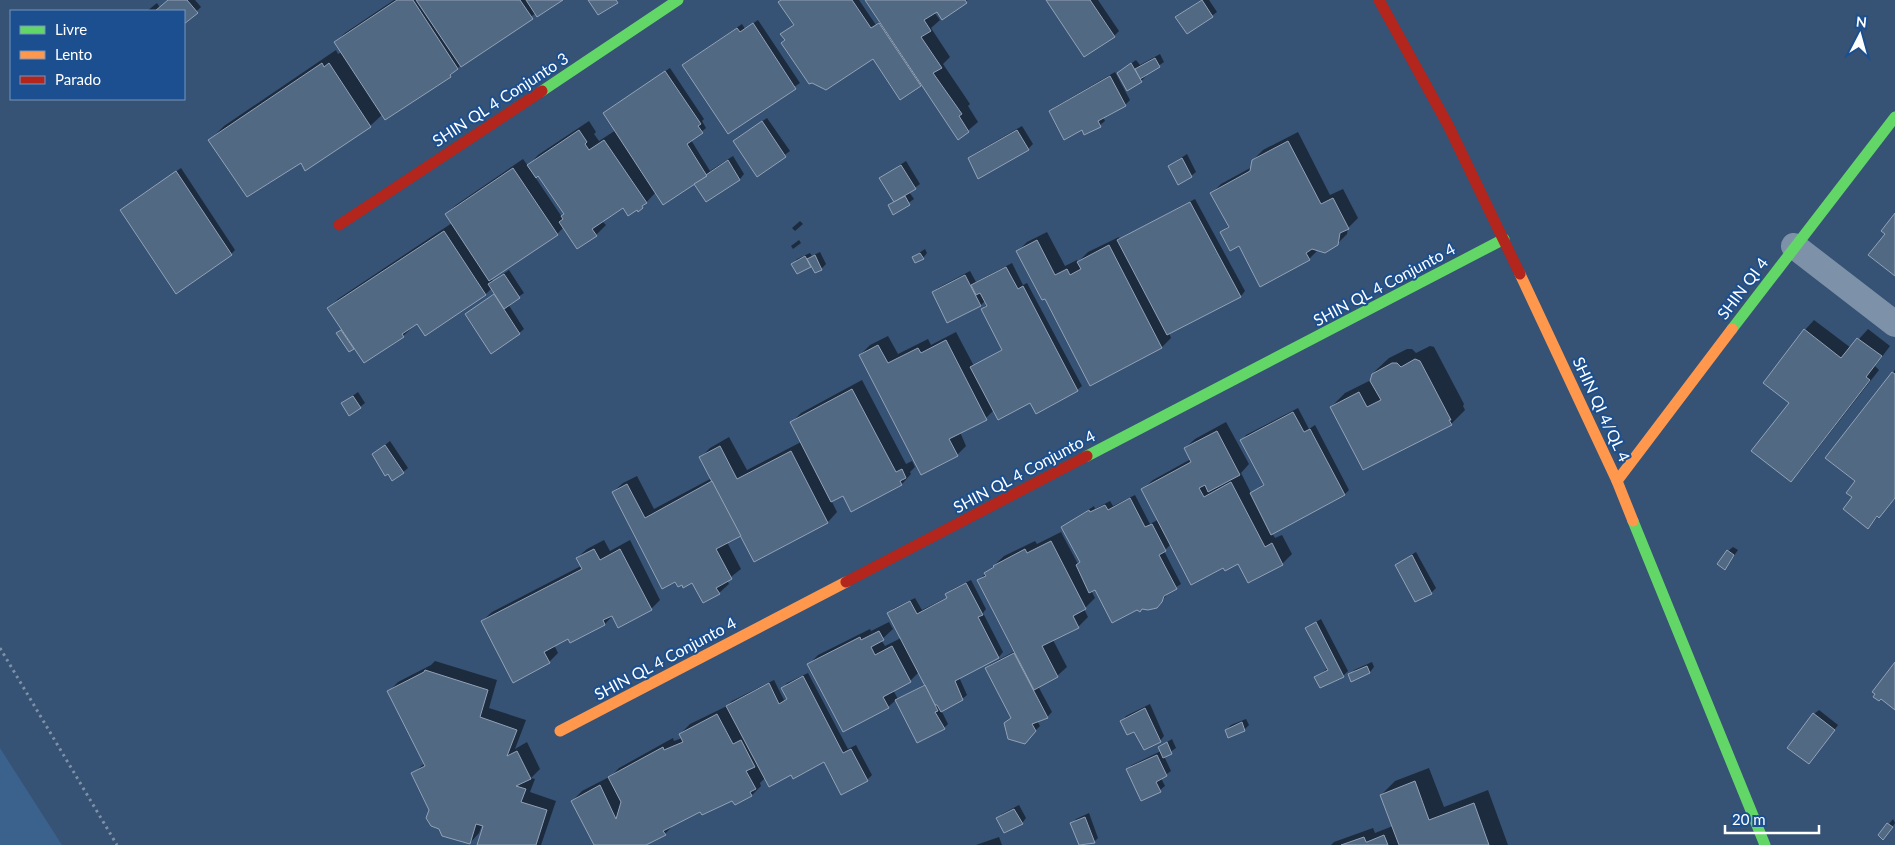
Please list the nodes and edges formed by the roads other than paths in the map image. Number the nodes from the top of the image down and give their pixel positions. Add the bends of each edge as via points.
1 (678, 0) edge
2 (1379, 0) edge
3 (1895, 117) edge
4 (339, 225) dead end
5 (1504, 239) junction
6 (1794, 246) junction
7 (1895, 324) edge
8 (1617, 480) junction
9 (560, 731) dead end
10 (1765, 845) edge

1 - 4 street, SHIN QL 4 Conjunto 3
2 - 5 street, SHIN QI 4/QL 4 via 1448,125
3 - 6 street, SHIN QI 4
5 - 8 street, SHIN QI 4/QL 4
5 - 9 street, SHIN QL 4 Conjunto 4
6 - 7 street
6 - 8 street, SHIN QI 4
8 - 10 street, SHIN QI 4/QL 4

